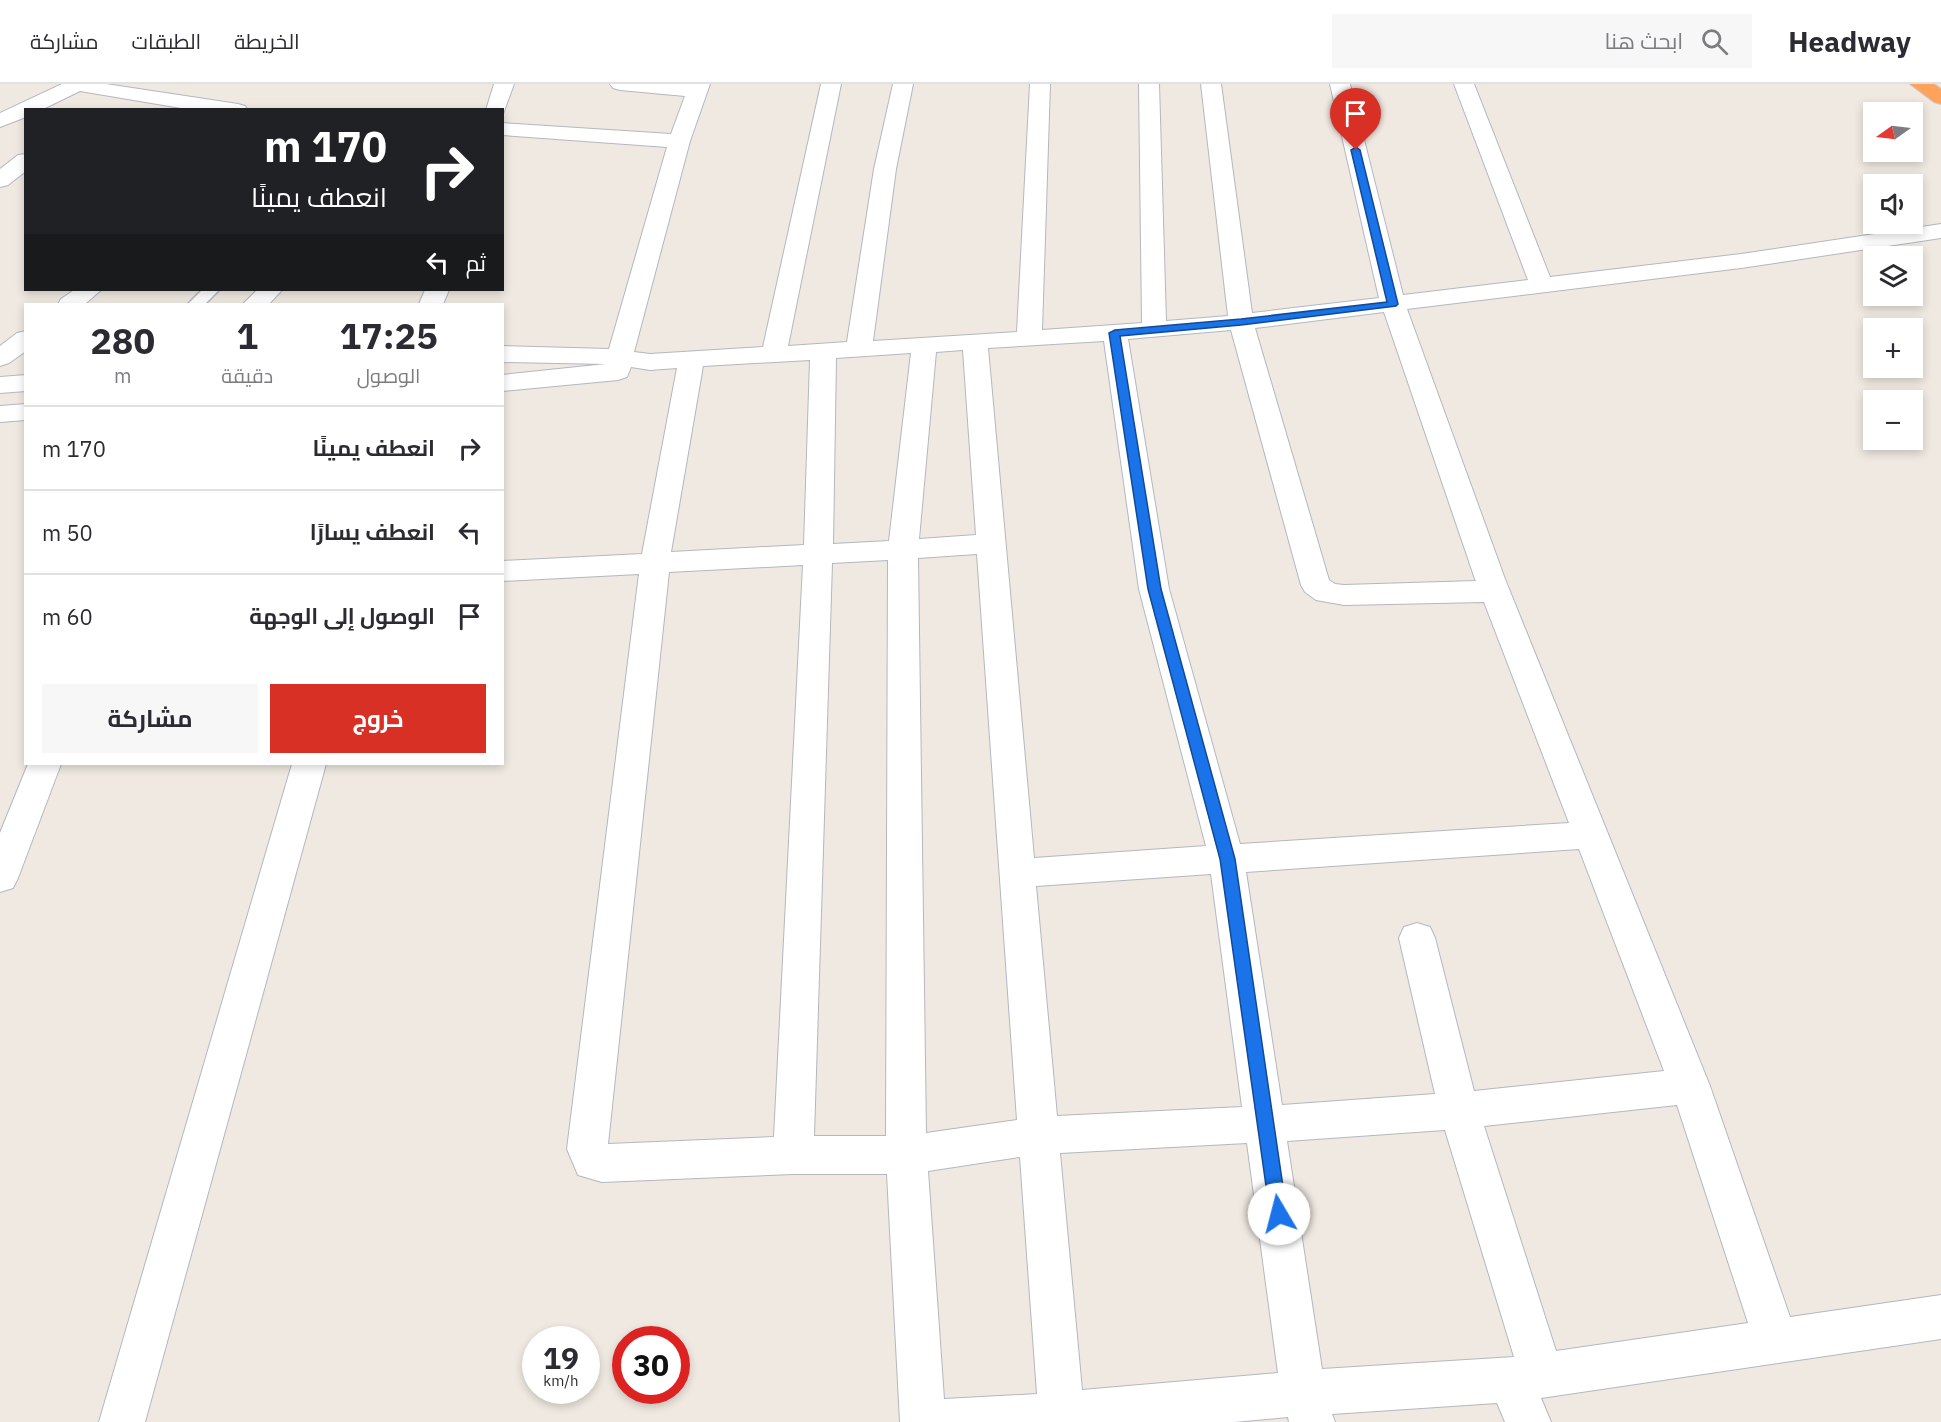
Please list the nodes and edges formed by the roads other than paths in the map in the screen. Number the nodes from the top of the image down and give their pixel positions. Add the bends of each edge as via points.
1 (78, 84) edge
2 (504, 84) edge
3 (620, 84) edge
4 (831, 84) edge
5 (903, 84) edge
6 (1040, 84) edge
7 (1149, 84) edge
8 (1211, 84) edge
9 (1340, 84) edge
10 (1464, 84) edge
11 (1920, 84) edge
12 (699, 87) edge
13 (115, 92) junction
14 (1941, 98) edge
15 (27, 108) edge
16 (95, 108) edge
17 (224, 108) edge
18 (497, 108) edge
19 (24, 110) edge
20 (0, 121) edge
21 (504, 129) edge
22 (679, 141) junction
23 (24, 162) edge
24 (2, 178) edge
25 (24, 180) edge
26 (1941, 231) edge
27 (1542, 286) junction
28 (88, 291) edge
29 (210, 291) edge
30 (269, 291) edge
31 (71, 303) edge
32 (197, 303) edge
33 (256, 303) edge
34 (1393, 304) junction
35 (1241, 322) junction
36 (1154, 330) junction
37 (1115, 333) junction
38 (1029, 339) junction
39 (24, 340) edge
40 (975, 342) junction
41 (924, 345) junction
42 (859, 349) junction
43 (823, 351) junction
44 (504, 354) edge
45 (774, 354) junction
46 (0, 358) edge
47 (692, 358) junction
48 (619, 364) junction
49 (24, 383) edge
50 (504, 383) edge
51 (0, 385) edge
52 (24, 412) edge
53 (0, 414) edge
54 (991, 543) junction
55 (903, 550) junction
56 (819, 553) junction
57 (655, 562) junction
58 (504, 570) edge
59 (1495, 591) junction
60 (44, 765) edge
61 (309, 765) edge
62 (1591, 835) junction
63 (1227, 859) junction
64 (1018, 873) junction
65 (0, 878) edge
66 (1418, 938) dead end
67 (1690, 1086) junction
68 (1459, 1111) junction
69 (1266, 1124) junction
70 (1038, 1136) junction
71 (793, 1155) junction
72 (906, 1155) junction
73 (1941, 1317) edge
74 (1776, 1340) junction
75 (1526, 1378) junction
76 (1307, 1407) edge
77 (1186, 1413) edge
78 (1061, 1415) junction
79 (122, 1422) edge
80 (923, 1422) edge
81 (945, 1422) edge
82 (1528, 1422) edge

1 - 13 street
1 - 15 street
2 - 18 street
3 - 12 street
4 - 45 street
5 - 42 street via 885,169
6 - 38 street
7 - 36 street
8 - 35 street
9 - 34 street
10 - 27 street
11 - 14 highway
12 - 22 street
13 - 16 street
13 - 17 street
19 - 20 street
21 - 22 street
22 - 48 street
23 - 24 street
24 - 25 street
26 - 27 street
27 - 34 street
28 - 31 street
29 - 32 lane
30 - 33 street
34 - 35 street
34 - 59 street
35 - 36 street
35 - 59 street via 1316,585 1327,593 1344,595
36 - 37 street
37 - 38 street
37 - 63 street via 1154,589
38 - 40 street
39 - 46 street
40 - 41 street
40 - 54 street
41 - 42 street
41 - 55 street
42 - 43 street
43 - 45 street
43 - 56 street
44 - 48 street
45 - 47 street
47 - 48 street
47 - 57 street
48 - 50 street
49 - 51 street
52 - 53 street
54 - 55 street
54 - 64 street
55 - 56 street
55 - 72 street
56 - 57 street
56 - 71 street
57 - 58 street
57 - 71 street via 588,1154 592,1161 602,1163
59 - 62 street
60 - 65 street
61 - 79 street
62 - 63 street
62 - 67 street
63 - 64 street
63 - 69 street
64 - 70 street
66 - 68 street
67 - 68 street
67 - 74 street
68 - 69 street
68 - 75 street
69 - 70 street
69 - 76 street
70 - 72 street
70 - 78 street
71 - 72 street
72 - 80 street
73 - 74 street
74 - 75 street
75 - 76 street
75 - 82 street
76 - 77 street
77 - 78 street
78 - 81 street

